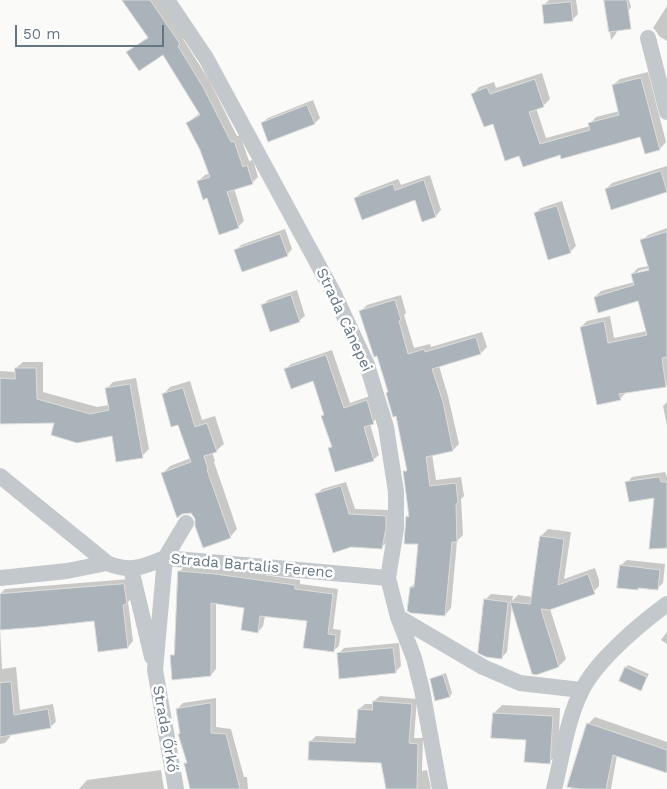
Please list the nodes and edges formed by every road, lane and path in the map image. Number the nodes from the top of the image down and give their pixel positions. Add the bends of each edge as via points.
1 (167, 0) edge
2 (648, 38) dead end
3 (667, 112) edge
4 (0, 476) edge
5 (186, 524) dead end
6 (165, 558) junction
7 (107, 563) junction
8 (131, 569) junction
9 (0, 578) edge
10 (388, 578) junction
11 (667, 604) edge
12 (398, 617) junction
13 (155, 670) junction
14 (581, 690) junction
15 (176, 789) edge
16 (440, 789) edge
17 (554, 789) edge

1 - 10 street, Strada Cânepei via 211,67 333,292 367,365 386,428 396,492 396,528
2 - 3 street
4 - 7 street
5 - 6 street, Strada Őrkő
6 - 8 street, Strada Bartalis Ferenc
6 - 10 street, Strada Bartalis Ferenc
6 - 13 street, Strada Őrkő
7 - 8 street
7 - 9 street
8 - 13 street, Strada Őrkő
10 - 12 street, Strada Cânepei
11 - 14 street via 597,667
12 - 14 street via 482,667 520,683
12 - 16 street, Strada Cânepei via 420,682
13 - 15 street, Strada Őrkő
14 - 17 street

